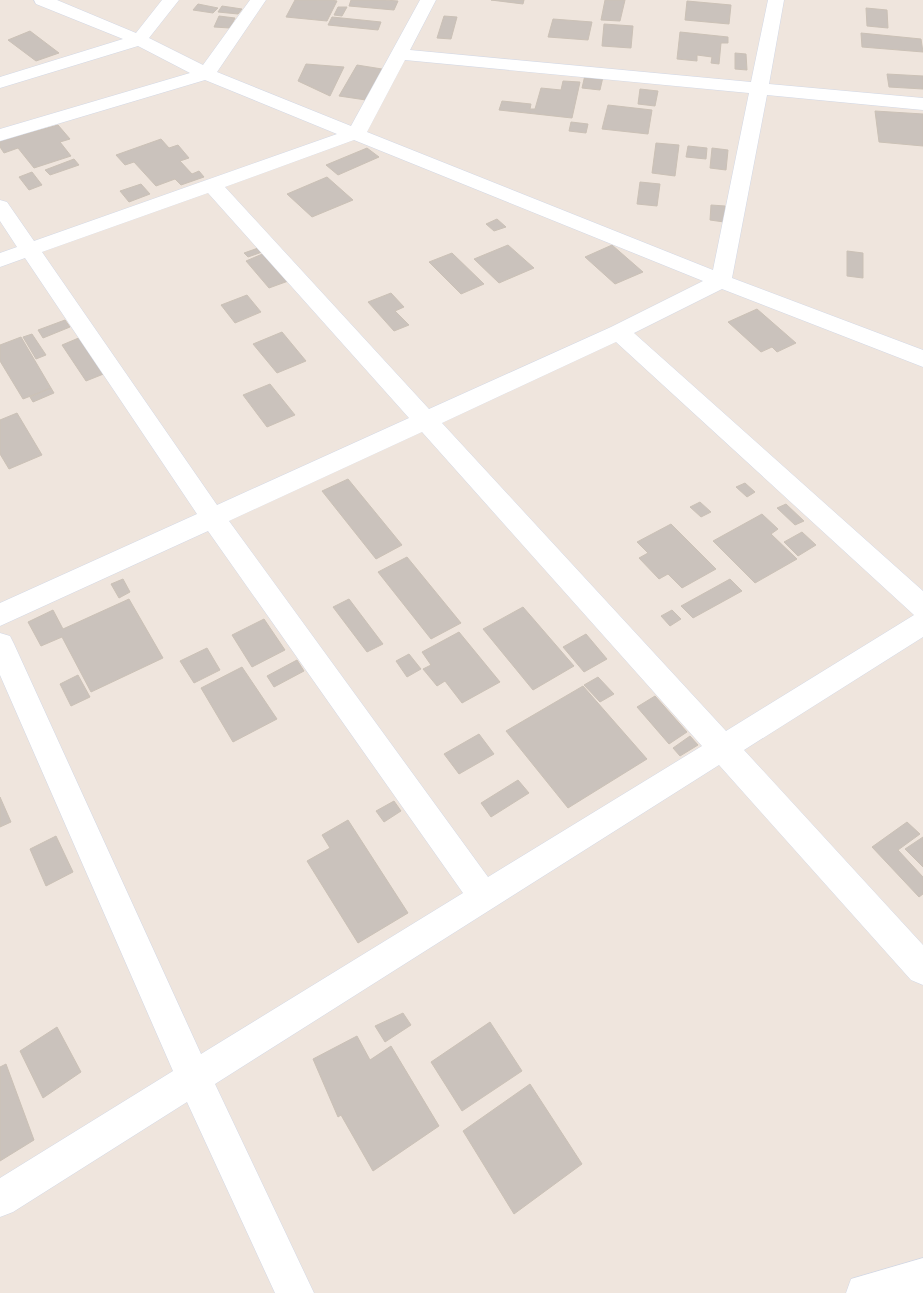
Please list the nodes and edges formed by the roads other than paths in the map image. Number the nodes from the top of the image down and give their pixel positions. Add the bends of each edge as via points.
1 (42, 0) edge
2 (171, 0) edge
3 (258, 0) edge
4 (428, 0) edge
5 (776, 0) edge
6 (139, 40) junction
7 (399, 54) junction
8 (206, 74) junction
9 (0, 83) edge
10 (759, 87) junction
11 (923, 104) edge
12 (357, 133) junction
13 (0, 135) edge
14 (212, 185) junction
15 (0, 206) edge
16 (31, 249) junction
17 (0, 260) edge
18 (721, 281) junction
19 (618, 332) junction
20 (923, 359) edge
21 (426, 421) junction
22 (213, 518) junction
23 (923, 607) edge
24 (0, 615) edge
25 (923, 623) edge
26 (0, 644) edge
27 (723, 748) junction
28 (484, 897) junction
29 (923, 969) edge
30 (194, 1078) junction
31 (0, 1199) edge
32 (923, 1277) edge
33 (295, 1293) edge
34 (865, 1293) edge

1 - 6 street
2 - 6 street
3 - 8 street
4 - 7 street
5 - 10 street
6 - 8 street
6 - 9 street
7 - 10 street
7 - 12 street
8 - 12 street
8 - 13 street
10 - 11 street
10 - 18 street
12 - 14 street
12 - 18 street
14 - 16 street
14 - 21 street
15 - 16 street
16 - 17 street
16 - 22 street
18 - 19 street
18 - 20 street
19 - 21 street
19 - 23 street
21 - 22 street
21 - 27 street
22 - 24 street
22 - 28 street
25 - 27 street
26 - 30 street
27 - 28 street
27 - 29 street
28 - 30 street
30 - 31 street
30 - 33 street
32 - 34 street

